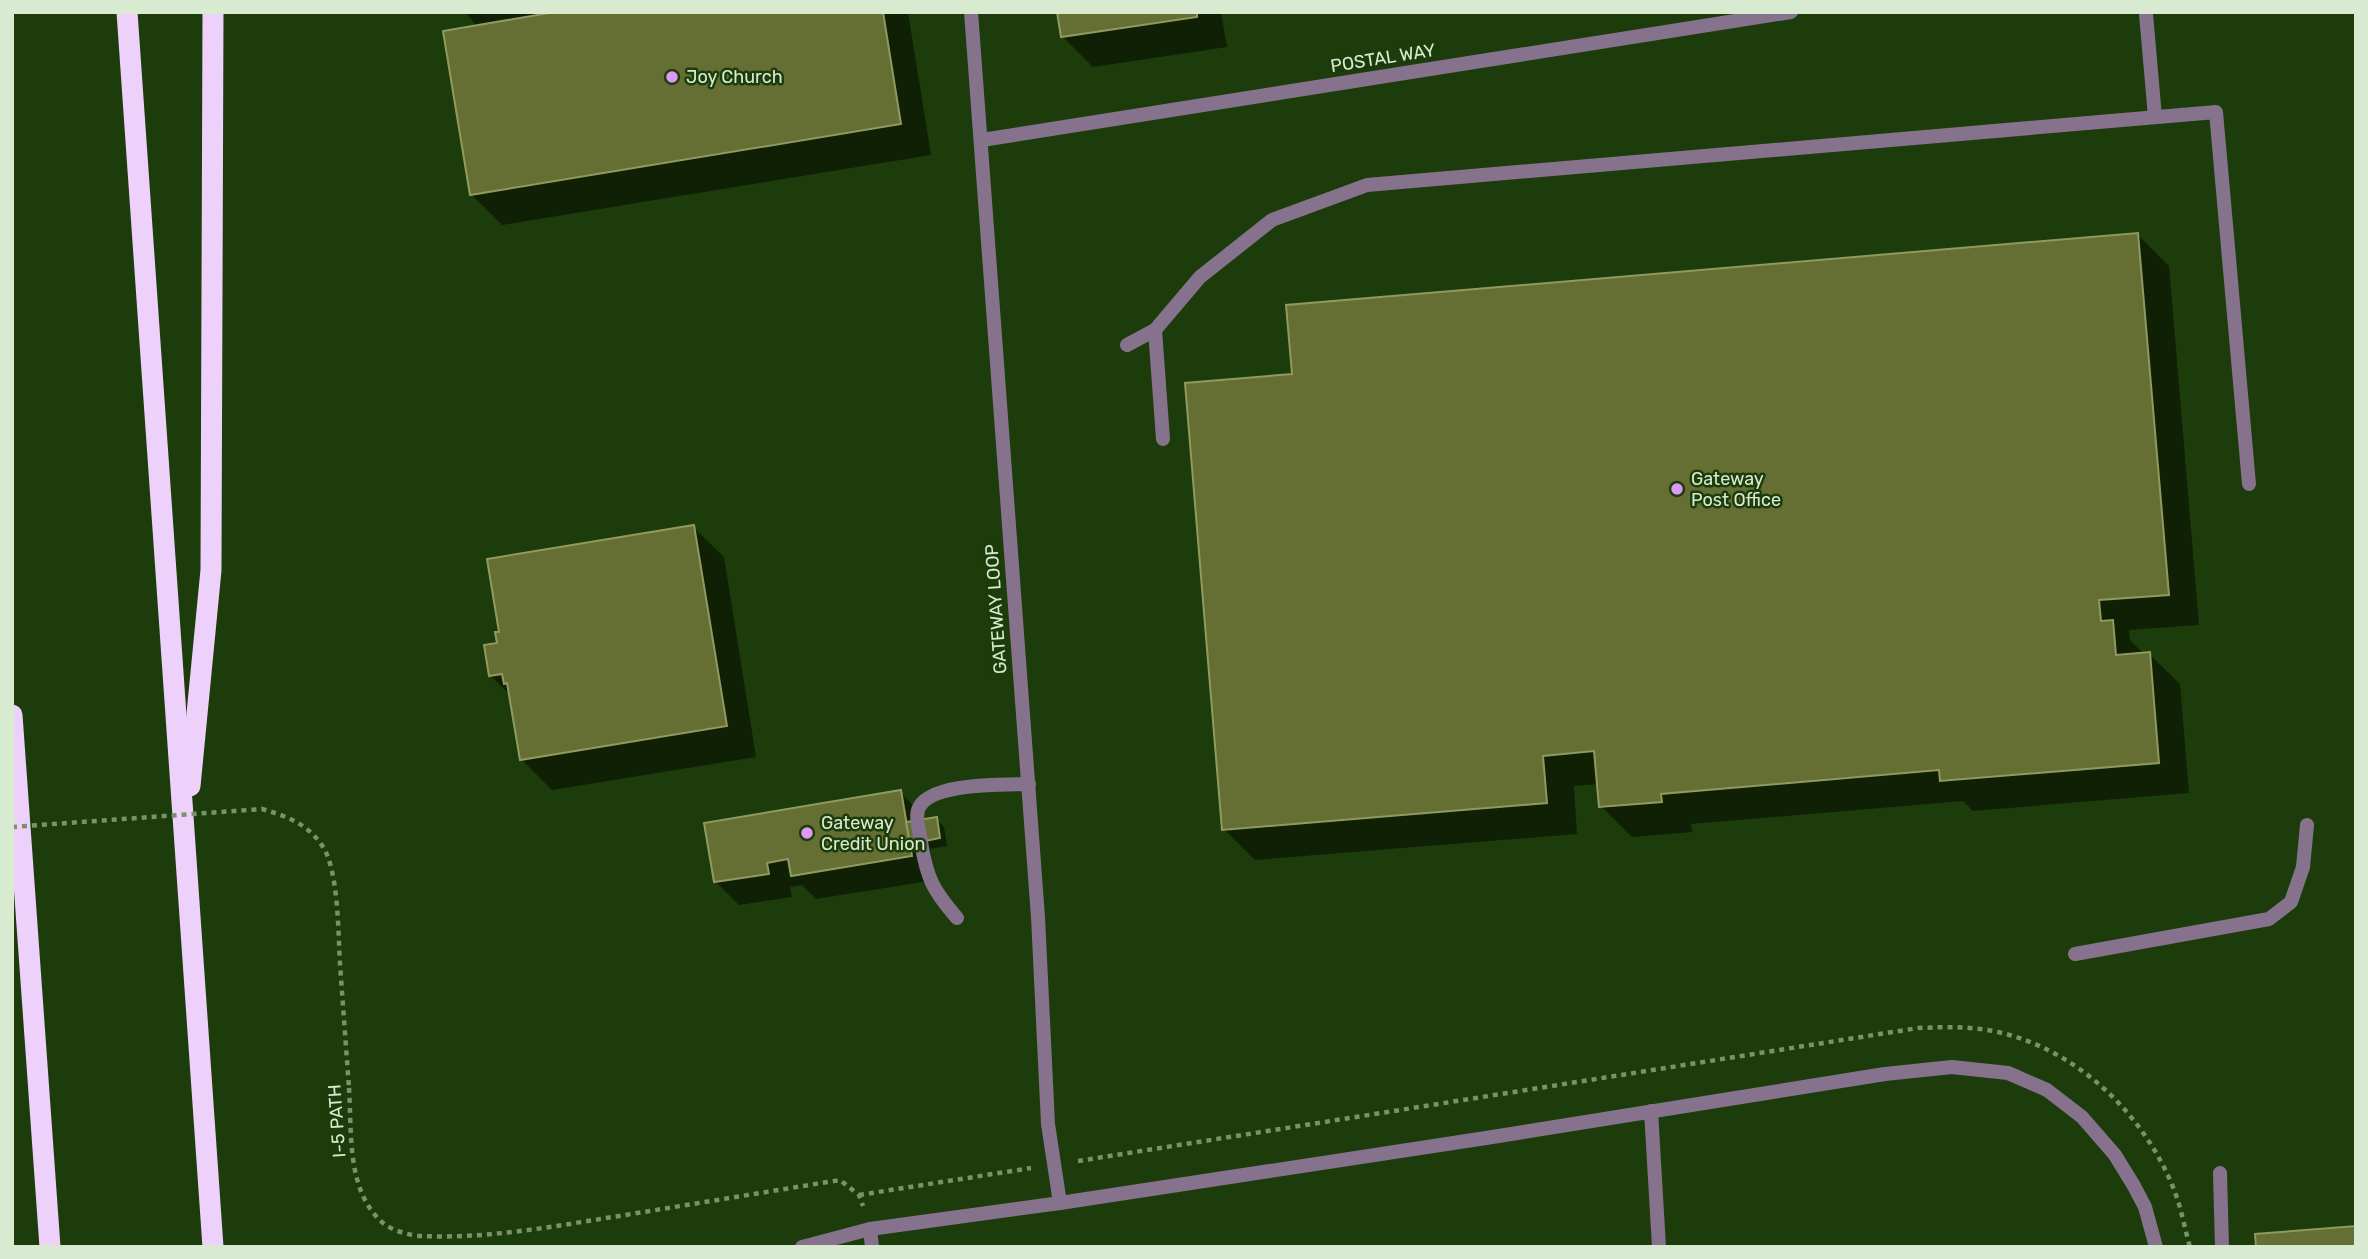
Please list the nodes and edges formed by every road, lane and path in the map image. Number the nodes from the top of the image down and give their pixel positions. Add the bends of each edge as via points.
1 (127, 12) edge
2 (213, 12) edge
3 (971, 12) edge
4 (1791, 12) edge
5 (2146, 14) edge
6 (2155, 117) junction
7 (982, 140) junction
8 (1155, 330) junction
9 (1127, 345) dead end
10 (1163, 439) dead end
11 (2249, 484) dead end
12 (12, 715) edge
13 (1029, 784) junction
14 (2307, 825) dead end
15 (12, 827) edge
16 (184, 851) junction
17 (957, 918) dead end
18 (2075, 954) dead end
19 (1651, 1111) junction
20 (2220, 1173) dead end
21 (2169, 1180) dead end
22 (859, 1195) dead end
23 (1060, 1203) junction
24 (870, 1229) junction
25 (50, 1247) edge
26 (213, 1247) edge
27 (802, 1247) edge
28 (872, 1247) edge
29 (1659, 1247) edge
30 (2155, 1247) edge
31 (2190, 1247) edge
32 (2222, 1247) edge

1 - 16 highway
2 - 16 highway via 211,570
3 - 7 street, GATEWAY LOOP
4 - 7 street, POSTAL WAY
5 - 6 street
6 - 8 street via 1367,185 1272,220 1200,277
6 - 11 street via 2216,112
7 - 13 street, GATEWAY LOOP
8 - 9 street
8 - 10 street
12 - 25 highway
13 - 17 street via 938,792 918,809 927,873 936,893
13 - 23 street, GATEWAY LOOP via 1048,1124
14 - 18 street via 2303,867 2291,902 2269,919
15 - 22 path, I-5 PATH, bridge via 262,809 305,826 323,845 336,900 356,1177 370,1209 385,1225 421,1237 472,1235 840,1180
16 - 26 highway
19 - 23 street
19 - 29 street
19 - 30 street via 1952,1067 2008,1073 2047,1090 2082,1117 2115,1155 2145,1207
20 - 32 street
21 - 31 path
23 - 24 street
24 - 27 street
24 - 28 street

